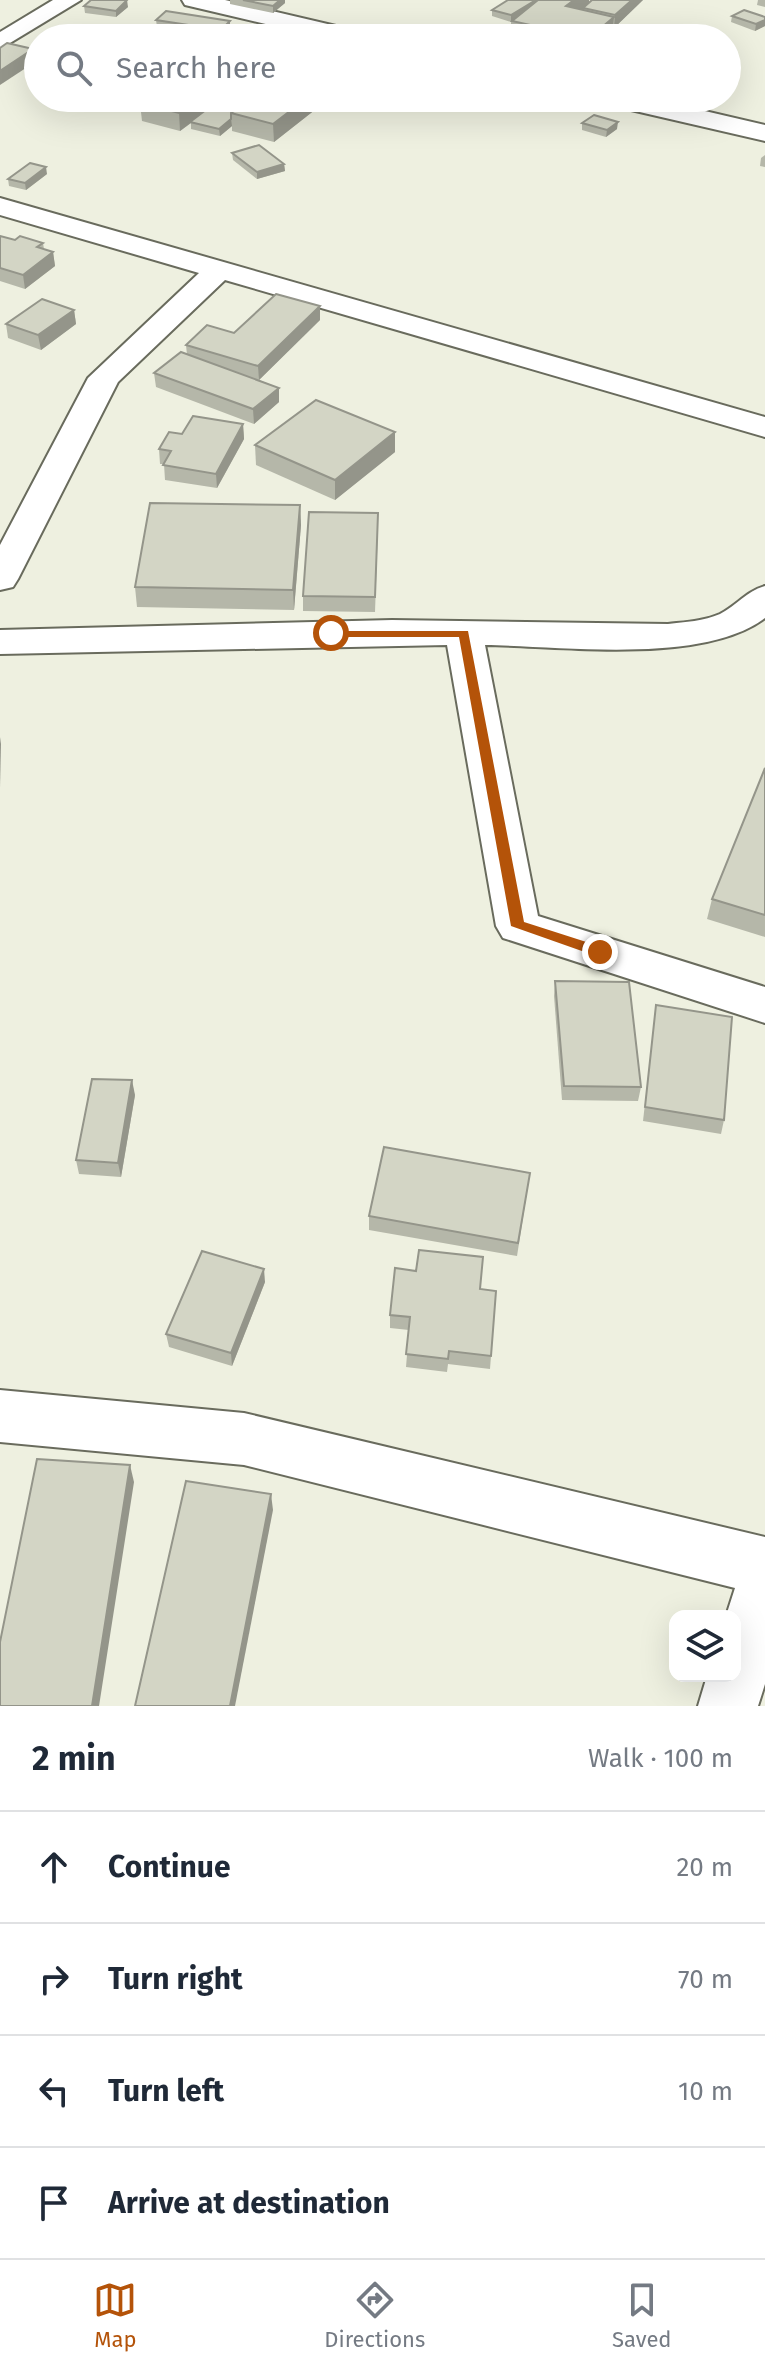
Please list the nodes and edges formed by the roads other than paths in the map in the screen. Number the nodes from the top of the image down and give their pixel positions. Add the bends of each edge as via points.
1 (194, 0) edge
2 (63, 4) edge
3 (14, 10) dead end
4 (30, 24) edge
5 (297, 24) edge
6 (24, 28) edge
7 (0, 42) edge
8 (674, 112) edge
9 (765, 133) edge
10 (0, 206) edge
11 (220, 269) junction
12 (765, 427) edge
13 (0, 579) edge
14 (765, 598) edge
15 (464, 633) junction
16 (0, 642) edge
17 (765, 1005) edge
18 (0, 1416) edge
19 (765, 1566) edge
20 (765, 1586) edge
21 (728, 1706) edge

1 - 5 main road
2 - 3 street
2 - 4 street
6 - 7 street
8 - 9 main road
10 - 11 street
11 - 12 street
11 - 13 street via 104,378
14 - 15 street via 740,622 668,636
15 - 16 street
15 - 17 street via 518,926
18 - 19 street via 244,1439
20 - 21 street

